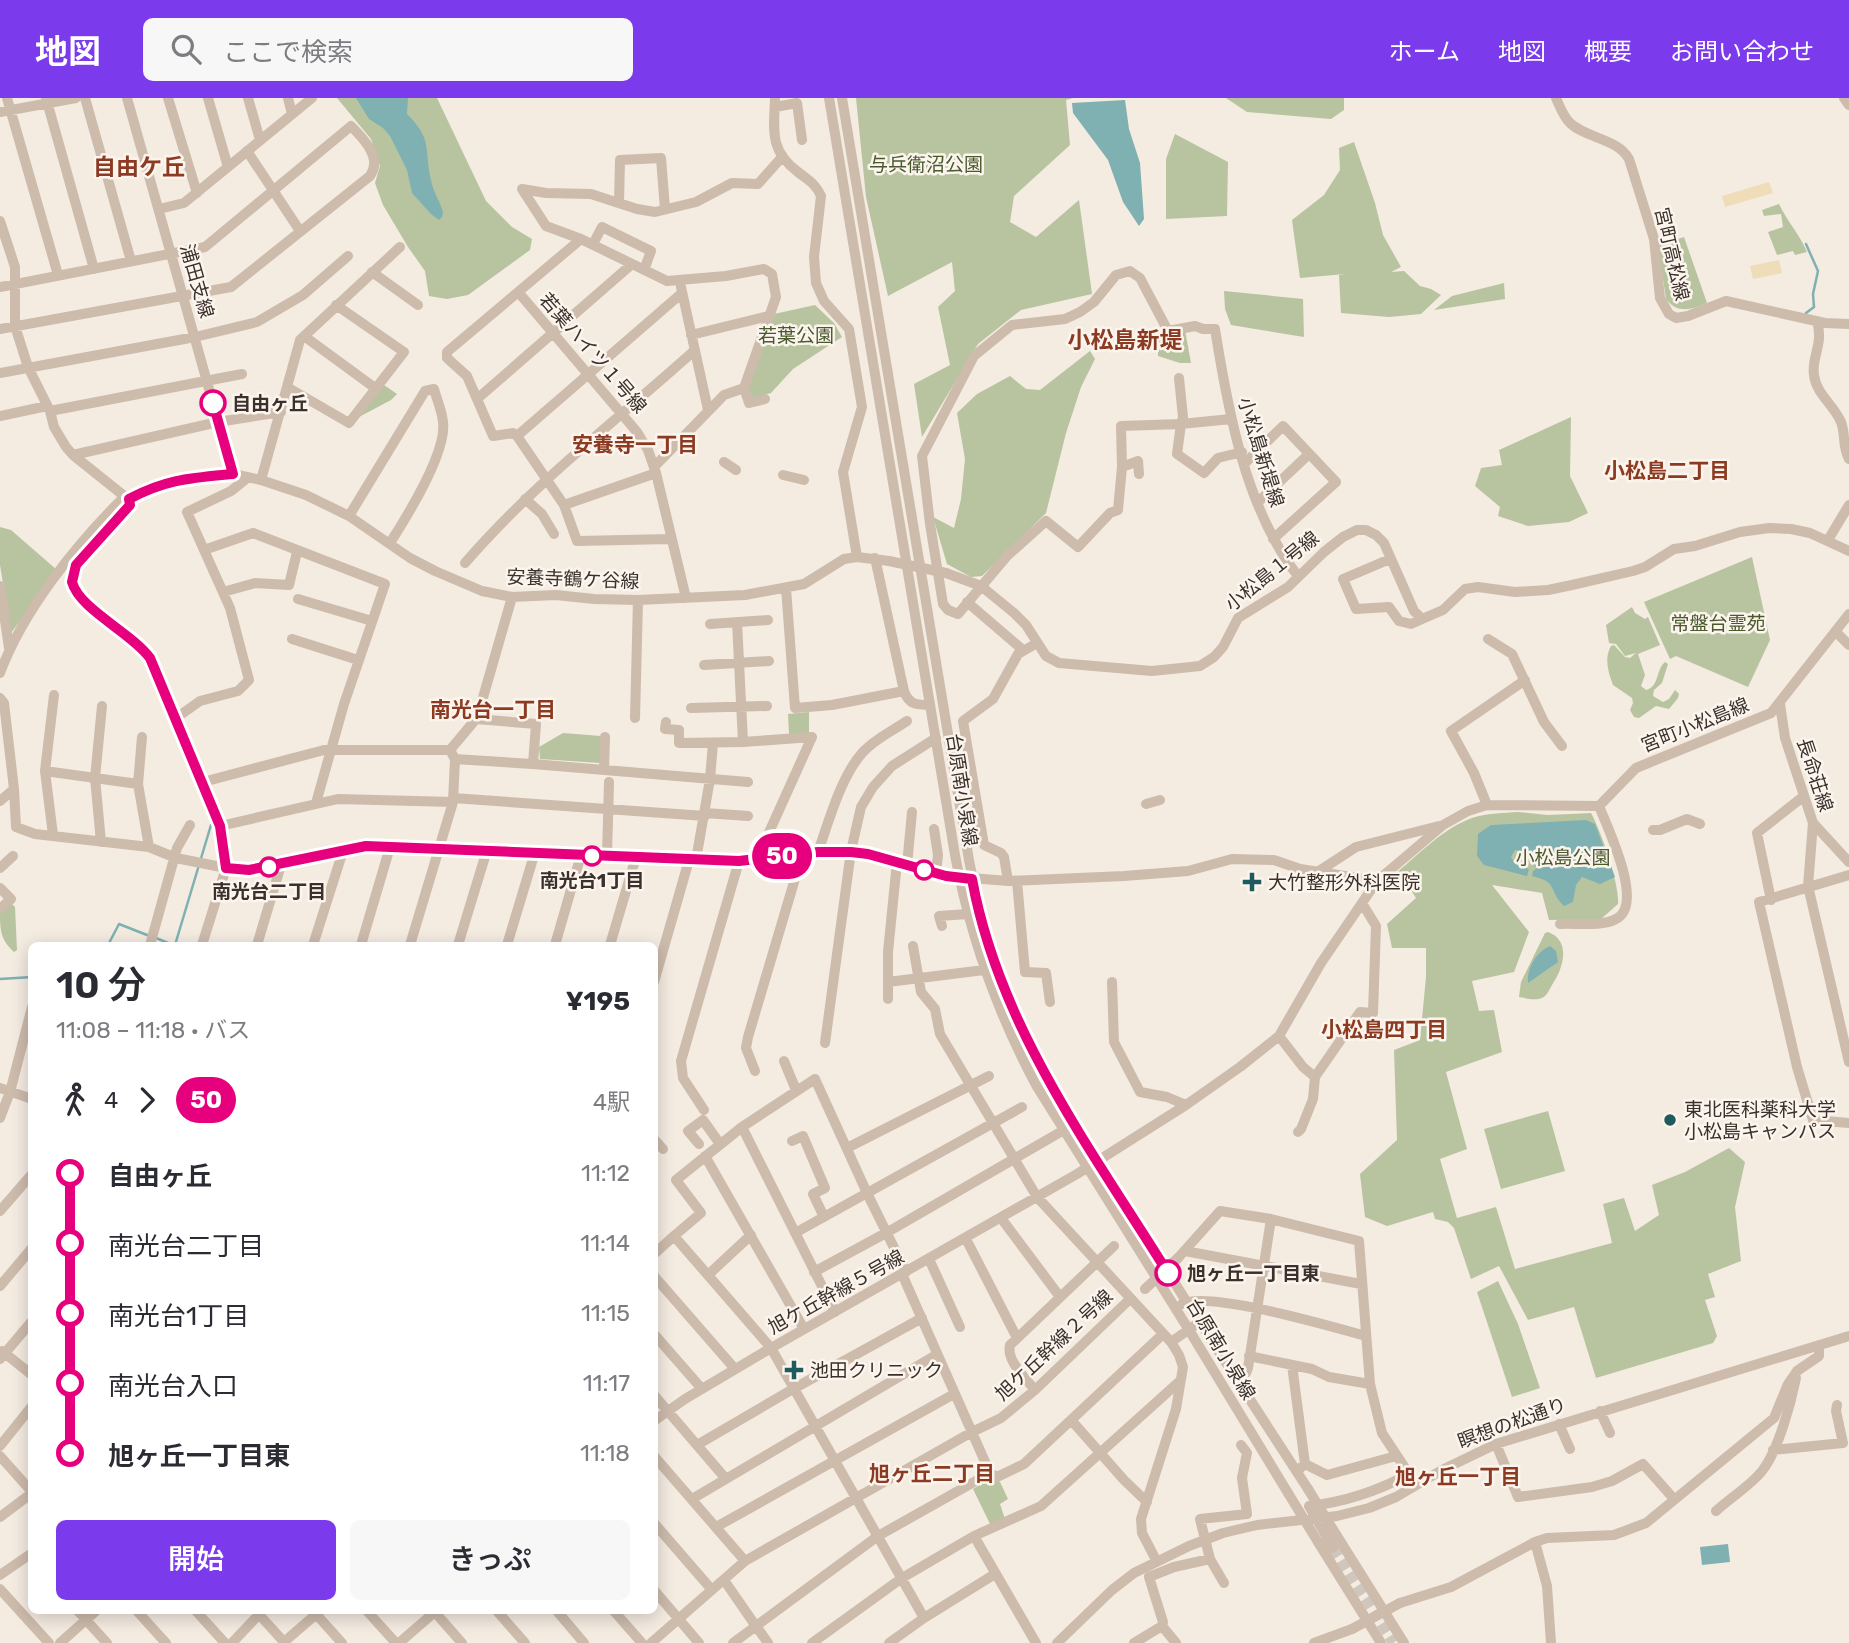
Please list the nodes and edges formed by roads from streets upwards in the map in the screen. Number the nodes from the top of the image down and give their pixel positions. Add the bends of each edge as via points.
1 (6, 98) edge
2 (76, 98) edge
3 (85, 98) edge
4 (127, 98) edge
5 (168, 98) edge
6 (208, 98) edge
7 (247, 98) edge
8 (288, 98) edge
9 (312, 98) edge
10 (829, 98) edge
11 (842, 98) edge
12 (1556, 98) edge
13 (1844, 98) edge
14 (46, 101) edge
15 (775, 102) edge
16 (1849, 105) edge
17 (5, 111) edge
18 (292, 114) junction
19 (260, 140) junction
20 (802, 140) dead end
21 (247, 151) junction
22 (782, 157) junction
23 (228, 167) junction
24 (273, 190) junction
25 (197, 193) junction
26 (619, 203) junction
27 (159, 209) junction
28 (665, 209) junction
29 (0, 221) edge
30 (300, 231) junction
31 (581, 239) junction
32 (593, 244) junction
33 (400, 247) dead end
34 (171, 254) junction
35 (348, 256) dead end
36 (131, 261) junction
37 (632, 264) junction
38 (94, 269) junction
39 (644, 270) junction
40 (372, 272) junction
41 (58, 275) junction
42 (679, 279) junction
43 (15, 284) junction
44 (0, 287) edge
45 (519, 293) junction
46 (682, 293) junction
47 (184, 296) junction
48 (336, 305) junction
49 (418, 306) dead end
50 (769, 316) junction
51 (1817, 321) junction
52 (1849, 324) edge
53 (15, 326) junction
54 (881, 326) junction
55 (0, 329) edge
56 (553, 333) junction
57 (691, 335) junction
58 (304, 336) junction
59 (195, 337) junction
60 (869, 337) junction
61 (853, 342) junction
62 (695, 350) junction
63 (28, 367) junction
64 (0, 373) edge
65 (242, 374) dead end
66 (588, 374) junction
67 (1179, 378) dead end
68 (207, 382) junction
69 (288, 387) junction
70 (375, 388) junction
71 (744, 388) junction
72 (477, 398) junction
73 (765, 399) dead end
74 (48, 409) junction
75 (708, 410) junction
76 (281, 412) junction
77 (623, 414) junction
78 (0, 416) edge
79 (1231, 419) junction
80 (218, 422) junction
81 (1181, 424) junction
82 (517, 436) junction
83 (1241, 452) junction
84 (73, 454) junction
85 (1309, 454) junction
86 (1849, 459) edge
87 (724, 461) dead end
88 (1245, 463) junction
89 (1122, 467) junction
90 (655, 470) junction
91 (736, 470) dead end
92 (233, 474) junction
93 (1139, 474) dead end
94 (783, 475) dead end
95 (247, 478) junction
96 (547, 478) junction
97 (804, 480) dead end
98 (261, 481) junction
99 (129, 499) junction
100 (525, 499) junction
101 (1257, 503) junction
102 (564, 505) junction
103 (1849, 505) edge
104 (349, 516) junction
105 (930, 524) junction
106 (914, 528) junction
107 (902, 531) junction
108 (554, 534) dead end
109 (671, 539) junction
110 (1273, 539) junction
111 (1828, 540) junction
112 (390, 543) junction
113 (204, 551) junction
114 (1849, 551) edge
115 (297, 552) junction
116 (857, 557) junction
117 (875, 558) junction
118 (1390, 559) junction
119 (465, 564) dead end
120 (946, 573) joint
121 (1298, 576) junction
122 (0, 586) edge
123 (981, 586) junction
124 (786, 588) junction
125 (223, 592) junction
126 (512, 597) junction
127 (686, 598) junction
128 (298, 599) dead end
129 (638, 600) junction
130 (967, 603) junction
131 (1849, 614) edge
132 (1422, 619) junction
133 (768, 620) dead end
134 (372, 621) junction
135 (737, 622) junction
136 (710, 624) dead end
137 (1836, 632) junction
138 (292, 639) dead end
139 (1488, 639) dead end
140 (1037, 643) junction
141 (1849, 645) edge
142 (9, 649) junction
143 (1023, 650) junction
144 (358, 660) junction
145 (769, 661) dead end
146 (739, 663) junction
147 (704, 665) dead end
148 (0, 673) edge
149 (1525, 680) junction
150 (904, 691) junction
151 (54, 695) dead end
152 (0, 698) edge
153 (482, 701) dead end
154 (1780, 704) junction
155 (832, 705) junction
156 (930, 705) junction
157 (102, 706) dead end
158 (767, 706) dead end
159 (741, 707) junction
160 (691, 708) dead end
161 (832, 717) dead end
162 (176, 718) junction
163 (635, 718) dead end
164 (907, 721) dead end
165 (666, 722) dead end
166 (142, 737) dead end
167 (605, 737) dead end
168 (936, 738) junction
169 (743, 742) junction
170 (712, 743) junction
171 (1562, 746) dead end
172 (332, 750) junction
173 (969, 751) junction
174 (953, 753) junction
175 (452, 755) junction
176 (533, 764) junction
177 (604, 770) junction
178 (45, 771) junction
179 (94, 778) junction
180 (710, 779) junction
181 (203, 782) junction
182 (609, 782) dead end
183 (748, 782) dead end
184 (138, 784) junction
185 (14, 789) junction
186 (1804, 796) junction
187 (453, 800) junction
188 (1160, 800) dead end
189 (0, 801) edge
190 (316, 803) junction
191 (1146, 804) dead end
192 (1487, 805) junction
193 (1599, 806) junction
194 (608, 809) junction
195 (912, 812) dead end
196 (705, 815) junction
197 (748, 816) dead end
198 (1700, 824) dead end
199 (1814, 824) junction
200 (190, 825) dead end
201 (1443, 825) junction
202 (220, 826) junction
203 (934, 829) dead end
204 (1653, 830) dead end
205 (53, 835) junction
206 (101, 842) junction
207 (390, 847) junction
208 (149, 848) junction
209 (439, 849) junction
210 (487, 850) junction
211 (343, 851) junction
212 (534, 852) junction
213 (818, 852) junction
214 (851, 852) junction
215 (792, 854) junction
216 (581, 855) junction
217 (13, 856) dead end
218 (607, 856) junction
219 (636, 857) junction
220 (176, 858) junction
221 (757, 859) junction
222 (693, 860) junction
223 (739, 861) junction
224 (1849, 862) edge
225 (902, 863) junction
226 (281, 865) junction
227 (0, 868) edge
228 (226, 868) junction
229 (1319, 871) junction
230 (936, 873) junction
231 (1849, 875) edge
232 (959, 878) junction
233 (972, 879) junction
234 (1012, 881) junction
235 (1377, 881) junction
236 (1808, 886) junction
237 (0, 888) edge
238 (1771, 900) junction
239 (1362, 902) junction
240 (0, 909) edge
241 (968, 914) junction
242 (1560, 924) dead end
243 (942, 926) dead end
244 (151, 942) edge
245 (203, 942) edge
246 (258, 942) edge
247 (314, 942) edge
248 (362, 942) edge
249 (411, 942) edge
250 (459, 942) edge
251 (508, 942) edge
252 (556, 942) edge
253 (611, 942) edge
254 (913, 946) dead end
255 (658, 969) edge
256 (984, 970) junction
257 (918, 978) junction
258 (888, 982) junction
259 (1112, 982) dead end
260 (888, 999) dead end
261 (1050, 1002) dead end
262 (28, 1019) edge
263 (1279, 1036) junction
264 (1026, 1040) junction
265 (825, 1043) dead end
266 (1015, 1045) junction
267 (784, 1061) dead end
268 (1849, 1062) edge
269 (755, 1071) dead end
270 (989, 1076) dead end
271 (1315, 1076) junction
272 (970, 1086) junction
273 (5, 1090) edge
274 (796, 1090) junction
275 (28, 1098) edge
276 (1186, 1105) junction
277 (1022, 1107) dead end
278 (704, 1110) dead end
279 (0, 1118) edge
280 (1844, 1122) edge
281 (993, 1123) junction
282 (742, 1127) junction
283 (1064, 1130) junction
284 (1297, 1132) dead end
285 (792, 1141) dead end
286 (658, 1143) edge
287 (699, 1144) dead end
288 (720, 1144) junction
289 (847, 1148) junction
290 (663, 1149) dead end
291 (705, 1156) junction
292 (1014, 1159) junction
293 (1098, 1161) junction
294 (1087, 1168) junction
295 (28, 1179) edge
296 (867, 1193) junction
297 (1037, 1197) junction
298 (0, 1211) edge
299 (824, 1217) junction
300 (1001, 1219) junction
301 (1271, 1219) junction
302 (795, 1233) junction
303 (886, 1233) junction
304 (751, 1235) junction
305 (674, 1236) junction
306 (967, 1239) junction
307 (1114, 1246) dead end
308 (658, 1250) edge
309 (28, 1253) edge
310 (1181, 1254) junction
311 (929, 1259) junction
312 (1096, 1263) junction
313 (1262, 1265) junction
314 (814, 1272) junction
315 (904, 1273) junction
316 (708, 1275) junction
317 (658, 1281) edge
318 (1361, 1284) junction
319 (0, 1286) edge
320 (1060, 1297) junction
321 (1130, 1300) junction
322 (1186, 1301) junction
323 (1175, 1308) junction
324 (1256, 1309) junction
325 (835, 1312) junction
326 (922, 1318) junction
327 (1199, 1322) junction
328 (28, 1325) edge
329 (960, 1327) dead end
330 (804, 1329) junction
331 (1189, 1330) junction
332 (1163, 1334) junction
333 (1366, 1336) junction
334 (1849, 1336) edge
335 (1017, 1338) junction
336 (658, 1339) edge
337 (1171, 1342) junction
338 (1819, 1345) junction
339 (771, 1348) junction
340 (2, 1354) edge
341 (936, 1355) junction
342 (1249, 1356) junction
343 (1292, 1364) junction
344 (735, 1370) junction
345 (1797, 1371) junction
346 (28, 1372) edge
347 (1181, 1378) junction
348 (1236, 1379) junction
349 (1370, 1384) junction
350 (793, 1388) junction
351 (702, 1389) junction
352 (1035, 1390) junction
353 (954, 1394) junction
354 (658, 1399) edge
355 (1837, 1405) dead end
356 (668, 1410) junction
357 (28, 1411) edge
358 (1600, 1411) junction
359 (658, 1418) edge
360 (1072, 1421) junction
361 (1559, 1424) junction
362 (814, 1426) junction
363 (972, 1432) junction
364 (1609, 1433) dead end
365 (1496, 1444) junction
366 (697, 1445) junction
367 (1241, 1445) dead end
368 (0, 1446) edge
369 (1570, 1448) dead end
370 (1773, 1450) junction
371 (1100, 1451) junction
372 (0, 1455) edge
373 (1396, 1456) junction
374 (658, 1461) edge
375 (834, 1462) junction
376 (1301, 1467) junction
377 (990, 1473) junction
378 (726, 1479) junction
379 (28, 1487) edge
380 (28, 1495) edge
381 (855, 1498) junction
382 (691, 1499) junction
383 (1674, 1499) junction
384 (1147, 1502) junction
385 (1716, 1511) dead end
386 (0, 1517) edge
387 (1316, 1519) junction
388 (716, 1527) junction
389 (658, 1528) edge
390 (878, 1536) junction
391 (974, 1536) junction
392 (1204, 1539) junction
393 (1535, 1542) junction
394 (1334, 1548) tunnel mouth
395 (28, 1556) edge
396 (1210, 1559) junction
397 (1157, 1560) junction
398 (745, 1561) junction
399 (1353, 1561) junction
400 (1337, 1572) junction
401 (995, 1574) junction
402 (0, 1575) edge
403 (902, 1578) junction
404 (724, 1580) junction
405 (1224, 1583) dead end
406 (0, 1588) edge
407 (712, 1590) junction
408 (658, 1594) edge
409 (81, 1614) edge
410 (93, 1614) edge
411 (140, 1614) edge
412 (199, 1614) edge
413 (256, 1614) edge
414 (261, 1614) edge
415 (317, 1614) edge
416 (320, 1614) edge
417 (370, 1614) edge
418 (432, 1614) edge
419 (438, 1614) edge
420 (500, 1614) edge
421 (559, 1614) edge
422 (617, 1614) edge
423 (679, 1618) junction
424 (924, 1618) junction
425 (86, 1620) junction
426 (755, 1624) junction
427 (1162, 1626) junction
428 (1331, 1640) edge
429 (49, 1643) edge
430 (60, 1643) edge
431 (107, 1643) edge
432 (166, 1643) edge
433 (225, 1643) edge
434 (232, 1643) edge
435 (284, 1643) edge
436 (342, 1643) edge
437 (398, 1643) edge
438 (462, 1643) edge
439 (525, 1643) edge
440 (584, 1643) edge
441 (642, 1643) edge
442 (652, 1643) edge
443 (699, 1643) edge
444 (733, 1643) edge
445 (768, 1643) edge
446 (812, 1643) edge
447 (889, 1643) edge
448 (1036, 1643) edge
449 (1057, 1643) edge
450 (1134, 1643) edge
451 (1176, 1643) edge
452 (1314, 1643) edge
453 (1381, 1643) edge
454 (1404, 1643) edge
455 (1551, 1643) edge

1 - 17 street
2 - 14 street
3 - 36 street
4 - 27 street, 浦田支線
5 - 25 street
6 - 23 street
7 - 19 street
8 - 18 street
9 - 18 street
10 - 60 street, 台原南小泉線
11 - 54 street, 台原南小泉線
12 - 51 street, 宮町高松線 via 1572,124 1617,146 1629,159 1654,239 1660,298 1669,314 1688,316 1726,301
13 - 16 street
14 - 17 street
14 - 38 street
15 - 20 street via 797,103
15 - 22 street via 775,139
17 - 41 street
18 - 19 street
19 - 21 street
21 - 23 street
21 - 24 street
22 - 28 street via 758,184 732,183 696,202
22 - 61 street via 811,181 821,196 816,283 824,301 849,329
23 - 25 street
24 - 30 street
24 - 30 street via 351,126 370,147 374,166 370,176
24 - 34 street via 205,247
25 - 27 street via 184,203
26 - 28 street via 646,211
26 - 28 street via 620,160 661,158
26 - 31 street via 591,194 522,189 546,226
27 - 34 street, 浦田支線
29 - 43 street via 15,267
30 - 47 street via 232,287
31 - 32 street
31 - 45 street
32 - 37 street
32 - 39 street via 602,227 651,251
33 - 40 street
34 - 36 street
34 - 47 street, 浦田支線
35 - 59 street via 303,295 257,321
36 - 38 street
37 - 39 street
37 - 56 street
38 - 41 street
39 - 42 street via 667,281
40 - 48 street
40 - 49 street
41 - 43 street
42 - 46 street
42 - 50 street via 764,269 772,274 776,297
43 - 44 street
43 - 53 street
45 - 56 street, 若葉ハイツ１号線
45 - 72 street via 447,352 447,358 467,376
46 - 57 street
46 - 66 street
47 - 53 street
47 - 59 street, 浦田支線
48 - 58 street
48 - 70 street via 404,352
50 - 57 street
50 - 71 street
51 - 52 street, 宮町高松線
51 - 86 street via 1815,385 1841,423
53 - 55 street
53 - 63 street
54 - 60 street
54 - 106 street, 台原南小泉線
56 - 66 street, 若葉ハイツ１号線
56 - 72 street
57 - 62 street
58 - 69 street
58 - 70 street
59 - 63 street
59 - 68 street, 浦田支線
60 - 61 street
60 - 107 street, 台原南小泉線
61 - 116 street via 862,407 843,472
62 - 75 street
62 - 77 street
63 - 64 street
63 - 74 street
65 - 68 street
66 - 77 street, 若葉ハイツ１号線
66 - 82 street
67 - 81 street
68 - 74 street
68 - 80 street, 浦田支線
69 - 70 street via 349,423
69 - 76 street
71 - 73 street via 749,403
71 - 75 street via 724,395
72 - 82 street via 493,436
74 - 78 street
74 - 84 street
75 - 90 street
76 - 80 street
76 - 98 street
77 - 90 street, 若葉ハイツ１号線 via 638,432
77 - 96 street
79 - 81 street
79 - 83 street, 小松島新堤線
79 - 105 street, 小松島新堤線 via 1215,329 1195,326 1168,331 1140,278 1130,271 1116,275 1080,312 1054,321 1012,325 974,356 924,448 921,463
80 - 84 street
80 - 92 street, 浦田支線
81 - 83 street via 1177,454 1204,473 1219,458
81 - 89 street via 1121,426
82 - 96 street
83 - 88 street, 小松島新堤線
84 - 99 street
85 - 88 street via 1283,426
85 - 101 street
85 - 110 street via 1336,482
87 - 91 street
88 - 101 street, 小松島新堤線
89 - 93 street via 1138,461
89 - 123 street via 1118,510 1078,547 1046,521
90 - 102 street
90 - 109 street, 若葉ハイツ１号線
92 - 95 street, 安養寺鶴ケ谷線
92 - 99 street via 161,483
94 - 97 street
95 - 98 street, 安養寺鶴ケ谷線
95 - 113 street via 232,491 187,512
96 - 100 street
96 - 102 street
98 - 104 street, 安養寺鶴ケ谷線 via 306,495
99 - 142 street via 122,499 79,547 21,625
99 - 162 street via 130,505 76,565 72,582 80,598 145,651
100 - 108 street via 542,514
100 - 119 street
101 - 110 street, 小松島新堤線
102 - 109 street via 577,541
103 - 111 street
104 - 112 street, 安養寺鶴ケ谷線
104 - 112 street via 425,390 434,389 442,435 414,505
105 - 106 street
105 - 130 street via 943,604 958,614
106 - 107 street
106 - 174 street, 台原南小泉線
107 - 156 street, 台原南小泉線
109 - 127 street, 若葉ハイツ１号線
110 - 121 street, 小松島新堤線
111 - 114 street
111 - 132 street via 1791,529 1740,532 1674,549 1633,571 1548,590 1465,589 1443,610
112 - 126 street, 安養寺鶴ケ谷線 via 435,571 482,591
113 - 115 street via 253,533
113 - 125 street
115 - 125 street via 289,585 255,583
115 - 134 street via 384,584
116 - 117 street, 安養寺鶴ケ谷線
116 - 124 street, 安養寺鶴ケ谷線 via 844,559 804,584
117 - 120 street, 安養寺鶴ケ谷線, bridge
117 - 150 street
118 - 121 street, 小松島１号線 via 1376,535 1357,530
118 - 132 street, 小松島１号線
118 - 132 street via 1343,579 1356,609 1389,607 1399,621 1411,624
120 - 123 street, 小松島１号線
121 - 140 street, 小松島１号線 via 1238,618 1223,647 1200,666 1152,671 1069,666 1046,656
122 - 142 street
123 - 130 street
123 - 140 street, 小松島１号線 via 1026,625
124 - 127 street, 安養寺鶴ケ谷線
124 - 155 street via 795,708
125 - 162 street via 249,680 238,691 200,701
126 - 129 street, 安養寺鶴ケ谷線
126 - 153 street
127 - 129 street, 安養寺鶴ケ谷線
128 - 134 street
129 - 163 street
130 - 143 street
131 - 137 street, 宮町小松島線
133 - 135 street
134 - 144 street
135 - 136 street
135 - 146 street
137 - 141 street
137 - 154 street, 宮町小松島線
138 - 144 street
139 - 149 street via 1512,654
140 - 143 street
142 - 148 street
143 - 173 street via 993,699 963,721
144 - 172 street
145 - 146 street
146 - 147 street
146 - 159 street
149 - 171 street via 1544,722
149 - 192 street via 1451,732
150 - 155 street
150 - 156 street via 912,704
151 - 178 street
152 - 185 street
154 - 186 street, 長命荘線 via 1785,738
154 - 193 street, 宮町小松島線 via 1754,721 1636,768
155 - 161 street
156 - 168 street, 台原南小泉線
157 - 179 street
158 - 159 street
159 - 160 street
159 - 169 street
162 - 181 street
164 - 213 street via 855,761
165 - 170 street via 665,729 679,730 679,743
166 - 184 street
167 - 177 street
168 - 214 street via 892,766 873,787 858,815
168 - 232 street, 台原南小泉線
169 - 170 street
169 - 221 street via 812,737
170 - 180 street
172 - 175 street
172 - 181 street
172 - 190 street
173 - 174 street
173 - 234 street via 984,845 1001,853
174 - 233 street, 台原南小泉線
175 - 176 street
175 - 176 street via 476,719 536,724
175 - 187 street
176 - 177 street
177 - 180 street
178 - 179 street
178 - 205 street
179 - 184 street
179 - 206 street
180 - 183 street
180 - 196 street
181 - 202 street
182 - 194 street
184 - 208 street
185 - 189 street
185 - 205 street via 16,827
186 - 199 street, 長命荘線
186 - 238 street via 1757,832
187 - 190 street via 338,799
187 - 194 street
187 - 209 street
188 - 191 street
190 - 202 street
192 - 193 street
192 - 201 street
193 - 242 street via 1629,892 1626,909 1613,920
194 - 196 street
194 - 218 street
195 - 225 street
196 - 197 street
196 - 222 street
198 - 204 street via 1687,819
199 - 224 street
199 - 236 street, 長命荘線
200 - 220 street
201 - 229 street via 1356,847
201 - 235 street
202 - 228 street
203 - 230 street via 939,855
205 - 206 street
206 - 208 street
207 - 209 street
207 - 211 street
207 - 248 street
208 - 220 street
209 - 210 street
209 - 249 street
210 - 212 street
210 - 250 street
211 - 226 street
211 - 247 street
212 - 216 street
212 - 251 street
213 - 214 street
213 - 215 street
214 - 225 street
214 - 265 street
215 - 221 street
215 - 269 street via 797,872 746,1048
216 - 218 street
216 - 252 street
217 - 227 street
218 - 219 street
219 - 222 street
219 - 253 street
220 - 228 street
220 - 244 street
221 - 223 street
222 - 223 street
222 - 255 street
223 - 278 street via 681,1061 683,1079
225 - 230 street
225 - 258 street via 888,952
226 - 228 street
226 - 246 street
228 - 245 street
229 - 234 street via 1274,860 1232,859 1188,871
229 - 235 street
230 - 232 street
231 - 236 street
232 - 233 street
232 - 241 street, 台原南小泉線
233 - 234 street
233 - 264 street, 台原南小泉線 via 996,967
234 - 261 street via 1024,972 1046,973
235 - 239 street
236 - 238 street
236 - 268 street, 長命荘線
237 - 240 street via 10,899
238 - 280 street via 1759,902 1803,1091 1813,1120
239 - 263 street
239 - 271 street via 1376,926 1373,1013 1360,1012
241 - 243 street via 939,916
241 - 256 street, 台原南小泉線
254 - 257 street
256 - 257 street
256 - 266 street, 台原南小泉線
257 - 258 street
257 - 272 street via 921,992 935,1009 940,1034
258 - 260 street
259 - 276 street via 1114,1042 1140,1092
262 - 273 street
263 - 271 street
263 - 276 street, 旭ケ丘幹線５号線
264 - 266 street
264 - 293 street, 台原南小泉線
266 - 283 street, 台原南小泉線
267 - 274 street
270 - 272 street
271 - 284 street via 1313,1099
272 - 281 street
272 - 289 street
273 - 275 street
273 - 279 street
274 - 282 street
274 - 289 street via 815,1079
276 - 293 street, 旭ケ丘幹線５号線
277 - 281 street
281 - 292 street
281 - 296 street
282 - 288 street
282 - 302 street
283 - 292 street
283 - 294 street, 台原南小泉線
285 - 299 street via 803,1136 825,1188 813,1194
286 - 290 street
287 - 288 street via 688,1131 704,1120
288 - 291 street
289 - 296 street
291 - 304 street
291 - 305 street via 676,1180 701,1213
292 - 297 street
292 - 303 street
293 - 294 street, 旭ケ丘幹線５号線
293 - 322 street, 台原南小泉線
294 - 297 street, 旭ケ丘幹線５号線
294 - 323 street, 台原南小泉線
295 - 298 street
296 - 299 street
296 - 303 street
297 - 300 street, 旭ケ丘幹線５号線
297 - 312 street
299 - 302 street
300 - 306 street, 旭ケ丘幹線５号線
300 - 320 street
301 - 310 street, 旭ケ丘幹線２号線 via 1220,1211
301 - 313 street
301 - 318 street via 1359,1241
302 - 314 street
303 - 314 street
303 - 315 street
304 - 316 street
304 - 330 street
305 - 308 street
305 - 316 street
306 - 311 street, 旭ケ丘幹線５号線
306 - 335 street
307 - 312 street
309 - 319 street
310 - 313 street
310 - 321 street, 旭ケ丘幹線２号線, bridge
311 - 315 street, 旭ケ丘幹線５号線
311 - 329 street
312 - 320 street
312 - 321 street
313 - 318 street
313 - 324 street
314 - 325 street
315 - 325 street, 旭ケ丘幹線５号線
315 - 326 street
316 - 339 street
317 - 344 street
318 - 333 street
320 - 335 street
321 - 332 street
321 - 352 street, 旭ケ丘幹線２号線
322 - 323 street
322 - 324 street
322 - 327 street, 台原南小泉線
323 - 331 street, 台原南小泉線
324 - 333 street
324 - 342 street
325 - 330 street, 旭ケ丘幹線５号線
326 - 341 street
326 - 350 street
327 - 331 street
327 - 348 street, 台原南小泉線
328 - 340 street
330 - 339 street, 旭ケ丘幹線５号線
331 - 337 street
331 - 400 street, 台原南小泉線, bridge
332 - 337 street
332 - 360 street
333 - 349 street
334 - 338 street, 瞑想の松通り
335 - 352 street via 1008,1351
336 - 351 street
337 - 347 street via 1180,1355
338 - 345 street via 1819,1356
338 - 358 street, 瞑想の松通り
339 - 344 street, 旭ケ丘幹線５号線
339 - 350 street
340 - 346 street
341 - 353 street
341 - 362 street
342 - 343 street
342 - 348 street via 1245,1373
343 - 349 street
343 - 376 street
344 - 351 street, 旭ケ丘幹線５号線
345 - 370 street
345 - 383 street via 1774,1418
347 - 371 street
347 - 384 street
348 - 376 street, 台原南小泉線
349 - 373 street via 1382,1433
350 - 362 street
350 - 366 street
351 - 356 street, 旭ケ丘幹線５号線
352 - 363 street, 旭ケ丘幹線２号線 via 1001,1418
353 - 363 street
353 - 375 street
354 - 356 street
355 - 370 street via 1843,1443
356 - 359 street, 旭ケ丘幹線５号線
356 - 366 street
357 - 368 street
358 - 361 street, 瞑想の松通り
358 - 364 street
360 - 371 street
360 - 377 street via 1024,1464 997,1477
361 - 365 street, 瞑想の松通り
361 - 369 street
362 - 375 street
362 - 378 street
363 - 377 street
363 - 381 street, 旭ケ丘幹線２号線
365 - 383 street via 1518,1497 1591,1487 1643,1464
365 - 387 street, 瞑想の松通り via 1390,1500
366 - 378 street
367 - 392 street via 1247,1452 1242,1478 1247,1514 1200,1519
370 - 385 street via 1763,1471
371 - 384 street
371 - 391 street via 1041,1506
372 - 379 street
373 - 376 street via 1327,1475
373 - 387 street via 1409,1474 1353,1499 1309,1506
374 - 382 street
375 - 381 street
375 - 388 street
376 - 399 street, 台原南小泉線, bridge via 1308,1489
377 - 390 street
378 - 382 street
380 - 386 street
381 - 390 street
381 - 398 street, 旭ケ丘幹線２号線
382 - 388 street
383 - 393 street via 1646,1523 1614,1535
384 - 397 street via 1142,1533
387 - 392 street, 瞑想の松通り via 1257,1525
387 - 394 street
388 - 398 street
389 - 407 street
390 - 403 street
390 - 426 street
391 - 401 street
391 - 403 street
392 - 396 street
392 - 397 street, 瞑想の松通り
393 - 428 street, bridge via 1451,1587 1401,1603
393 - 455 street via 1547,1586
395 - 402 street
396 - 405 street
396 - 427 street via 1149,1577
397 - 449 street, 瞑想の松通り via 1112,1590
398 - 404 street, 旭ケ丘幹線２号線
399 - 400 street
399 - 454 street, 台原南小泉線
400 - 453 street
401 - 424 street
401 - 448 street
403 - 424 street
403 - 446 street
404 - 407 street, 旭ケ丘幹線２号線
404 - 426 street
406 - 429 street
407 - 423 street, 旭ケ丘幹線２号線
408 - 423 street
409 - 425 street
410 - 425 street
411 - 432 street
412 - 433 street
413 - 434 street
414 - 435 street
415 - 435 street
416 - 436 street
417 - 437 street
418 - 437 street
419 - 438 street
420 - 439 street
421 - 440 street
422 - 441 street
423 - 442 street, 旭ケ丘幹線２号線
423 - 443 street
424 - 447 street
425 - 430 street
425 - 431 street
426 - 444 street
426 - 445 street
427 - 450 street
427 - 451 street
428 - 452 street

